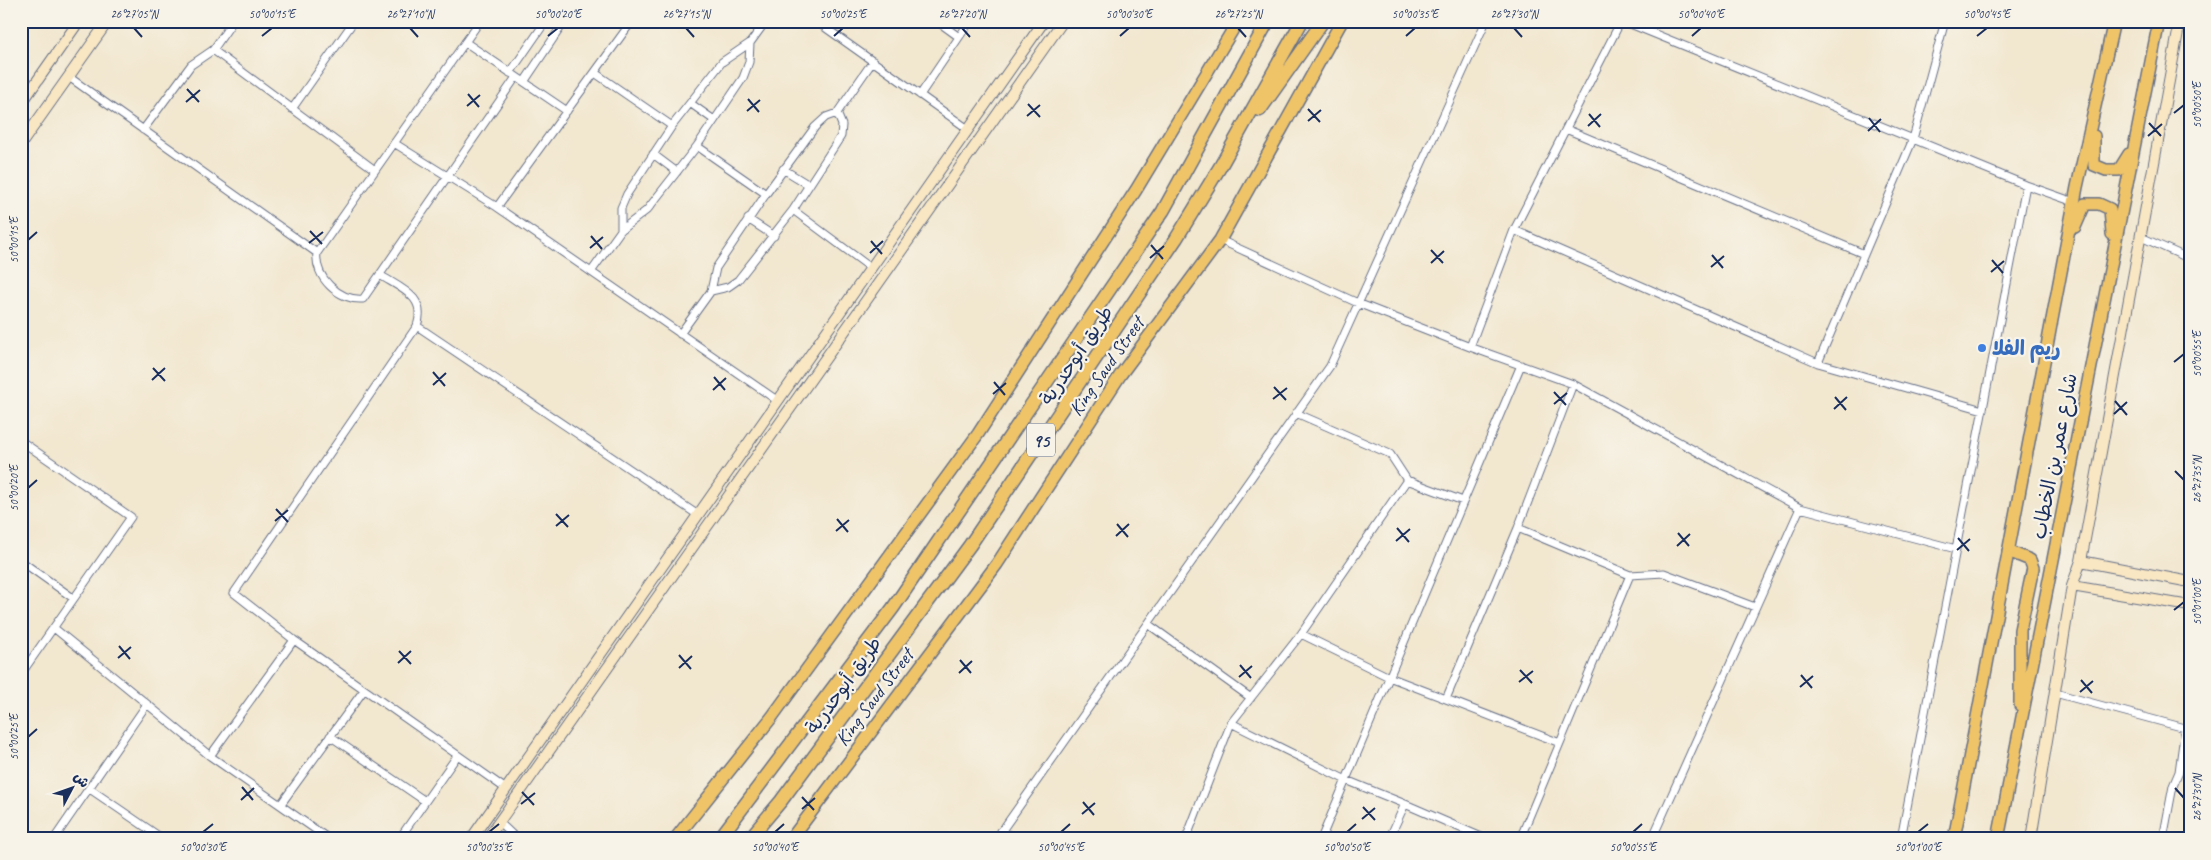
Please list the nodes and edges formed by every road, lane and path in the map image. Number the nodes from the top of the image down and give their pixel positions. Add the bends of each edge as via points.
1 (79, 21) edge
2 (108, 21) edge
3 (233, 21) edge
4 (354, 21) edge
5 (480, 21) edge
6 (546, 21) edge
7 (565, 21) edge
8 (632, 21) edge
9 (766, 21) edge
10 (816, 21) edge
11 (834, 21) edge
12 (937, 21) edge
13 (970, 21) edge
14 (1044, 21) edge
15 (1063, 21) edge
16 (1238, 21) edge
17 (1268, 21) edge
18 (1302, 21) edge
19 (1323, 21) edge
20 (1342, 21) edge
21 (1486, 21) edge
22 (1622, 21) edge
23 (1945, 21) edge
24 (2114, 21) edge
25 (2159, 21) edge
26 (2180, 21) edge
27 (828, 30) junction
28 (959, 37) junction
29 (465, 42) junction
30 (750, 43) junction
31 (213, 50) junction
32 (873, 61) junction
33 (595, 72) junction
34 (513, 75) junction
35 (69, 77) junction
36 (524, 82) junction
37 (2099, 87) junction
38 (2146, 89) junction
39 (920, 95) junction
40 (690, 103) junction
41 (21, 104) edge
42 (292, 109) junction
43 (567, 111) junction
44 (837, 113) junction
45 (714, 120) junction
46 (672, 126) junction
47 (968, 129) junction
48 (1566, 129) junction
49 (143, 130) junction
50 (1913, 139) junction
51 (394, 143) junction
52 (21, 144) edge
53 (697, 146) junction
54 (653, 154) junction
55 (1220, 167) junction
56 (783, 169) junction
57 (375, 170) junction
58 (677, 172) junction
59 (447, 176) junction
60 (809, 185) junction
61 (2026, 185) junction
62 (766, 194) junction
63 (2074, 202) junction
64 (496, 207) junction
65 (794, 210) junction
66 (748, 219) junction
67 (622, 230) junction
68 (1514, 230) junction
69 (774, 236) junction
70 (2141, 237) junction
71 (1220, 240) junction
72 (317, 253) junction
73 (1864, 254) junction
74 (2190, 259) edge
75 (871, 268) junction
76 (591, 272) junction
77 (380, 275) junction
78 (2058, 284) junction
79 (2107, 285) junction
80 (711, 291) junction
81 (1360, 304) junction
82 (417, 326) junction
83 (680, 334) junction
84 (1470, 347) junction
85 (1818, 363) junction
86 (1521, 365) junction
87 (1573, 384) junction
88 (778, 401) junction
89 (1983, 410) junction
90 (1296, 413) junction
91 (21, 441) edge
92 (1407, 480) junction
93 (1463, 501) junction
94 (1800, 508) junction
95 (698, 515) junction
96 (1518, 528) junction
97 (1956, 549) junction
98 (2008, 551) junction
99 (21, 561) edge
100 (2081, 562) junction
101 (1630, 575) junction
102 (2190, 582) edge
103 (2072, 586) junction
104 (74, 598) junction
105 (2190, 606) edge
106 (1755, 607) junction
107 (1148, 624) junction
108 (54, 628) junction
109 (1301, 634) junction
110 (294, 640) junction
111 (21, 674) edge
112 (1389, 677) junction
113 (364, 690) junction
114 (2055, 693) junction
115 (1251, 698) junction
116 (1446, 699) junction
117 (147, 704) junction
118 (1231, 723) junction
119 (2019, 734) junction
120 (330, 736) junction
121 (1560, 743) junction
122 (210, 756) junction
123 (457, 756) junction
124 (1346, 780) junction
125 (90, 788) junction
126 (506, 789) junction
127 (425, 801) junction
128 (781, 801) junction
129 (280, 804) junction
130 (1405, 804) junction
131 (498, 822) junction
132 (1002, 831) junction
133 (54, 839) edge
134 (163, 839) edge
135 (329, 839) edge
136 (398, 839) edge
137 (471, 839) edge
138 (487, 839) edge
139 (517, 839) edge
140 (675, 839) edge
141 (719, 839) edge
142 (749, 839) edge
143 (760, 839) edge
144 (791, 839) edge
145 (996, 839) edge
146 (1018, 839) edge
147 (1186, 839) edge
148 (1320, 839) edge
149 (1389, 839) edge
150 (1486, 839) edge
151 (1520, 839) edge
152 (1652, 839) edge
153 (1901, 839) edge
154 (1954, 839) edge
155 (1998, 839) edge
156 (2031, 839) edge
157 (2162, 839) edge

1 - 41 street
2 - 35 street
3 - 31 street
4 - 42 street
5 - 29 street
6 - 34 street
7 - 36 street
8 - 33 street
9 - 30 street
10 - 27 street
11 - 27 street
12 - 28 street
13 - 28 street
14 - 47 street
15 - 131 street
16 - 140 main road via 1136,190 978,434 772,717
17 - 141 highway, طريق أبوحدرية / 95 via 1163,212 893,608
18 - 55 highway, طريق أبوحدرية / 95
19 - 55 highway
20 - 71 main road, King Saud Street
21 - 81 street
22 - 48 street
22 - 50 street
23 - 50 street
24 - 37 main road, شارع عمر بن الخطاب
25 - 38 main road, شارع عمر بن الخطاب
26 - 70 street
27 - 32 street
28 - 39 street
29 - 34 street
29 - 51 street
30 - 40 street via 722,62
30 - 45 street via 749,62 743,78
31 - 42 street
31 - 49 street via 191,64
32 - 39 street
32 - 44 street
33 - 43 street
33 - 46 street
34 - 36 street
34 - 59 street
35 - 49 street
35 - 52 street
36 - 43 street
37 - 38 main road via 2092,146 2094,165 2106,170 2119,170 2128,159
37 - 63 main road, شارع عمر بن الخطاب
38 - 79 main road, شارع عمر بن الخطاب
39 - 47 street
40 - 45 street
40 - 46 street
42 - 57 street
43 - 64 street
44 - 56 street via 820,121
44 - 60 street via 842,125 841,136
45 - 53 street
46 - 54 street
47 - 75 street
48 - 68 street
48 - 73 street
49 - 72 street
50 - 61 street
50 - 73 street
51 - 57 street
51 - 59 street
53 - 58 street
53 - 62 street
54 - 58 street
54 - 67 street via 621,208
55 - 128 highway, طريق أبوحدرية / 95 via 1176,239 970,545
56 - 60 street
56 - 62 street
57 - 72 street
58 - 67 street via 647,210
59 - 64 street
59 - 77 street
60 - 65 street
61 - 63 street
61 - 89 street
62 - 66 street
63 - 78 main road, شارع عمر بن الخطاب
64 - 76 street
65 - 69 street
65 - 75 street
66 - 69 street
66 - 80 street via 716,268
67 - 76 street
68 - 84 street
68 - 85 street
69 - 80 street via 738,280 728,287
70 - 74 street
70 - 100 street
71 - 81 street
71 - 144 main road, King Saud Street via 1121,374 997,564
72 - 77 street via 316,264 325,280 354,300 363,299
73 - 85 street
75 - 88 street
76 - 83 street
77 - 82 street via 419,305 421,314
78 - 79 main road via 2078,217 2085,204 2099,204 2110,209 2112,223
78 - 98 main road, شارع عمر بن الخطاب
79 - 119 main road, شارع عمر بن الخطاب
80 - 83 street
81 - 84 street
81 - 90 street via 1330,366
82 - 95 street
82 - 110 street via 234,593
83 - 88 street
84 - 86 street
85 - 89 street
86 - 87 street
86 - 93 street
87 - 94 street
87 - 96 street
88 - 95 street
89 - 97 street
90 - 92 street via 1390,454
90 - 107 street
91 - 104 street via 131,517
92 - 93 street
92 - 109 street
93 - 112 street
94 - 97 street
94 - 106 street
95 - 126 street
96 - 101 street
96 - 116 street
97 - 153 street
98 - 119 main road via 2030,560 2033,568 2020,630
98 - 154 main road, شارع عمر بن الخطاب
99 - 104 street
100 - 102 street
100 - 103 street
101 - 106 street via 1664,574
101 - 121 street
103 - 105 street
103 - 114 street
104 - 108 street
106 - 152 street
107 - 115 street
107 - 132 street
108 - 111 street
108 - 117 street
109 - 112 street
109 - 115 street
110 - 113 street
110 - 122 street
112 - 116 street
112 - 124 street
113 - 120 street
113 - 123 street
114 - 156 street
114 - 157 street via 2185,728 2179,772
115 - 118 street
116 - 121 street
117 - 122 street
117 - 125 street
118 - 124 street
118 - 147 street
119 - 155 main road, شارع عمر بن الخطاب
120 - 127 street
120 - 129 street
121 - 151 street
122 - 129 street
123 - 126 street
123 - 127 street
124 - 130 street
124 - 148 street
125 - 133 street
125 - 134 street
126 - 137 street
127 - 136 street
128 - 142 highway, طريق أبوحدرية / 95
128 - 143 highway
129 - 135 street
130 - 149 street
130 - 150 street
131 - 138 street
131 - 139 street
132 - 145 street
132 - 146 street

